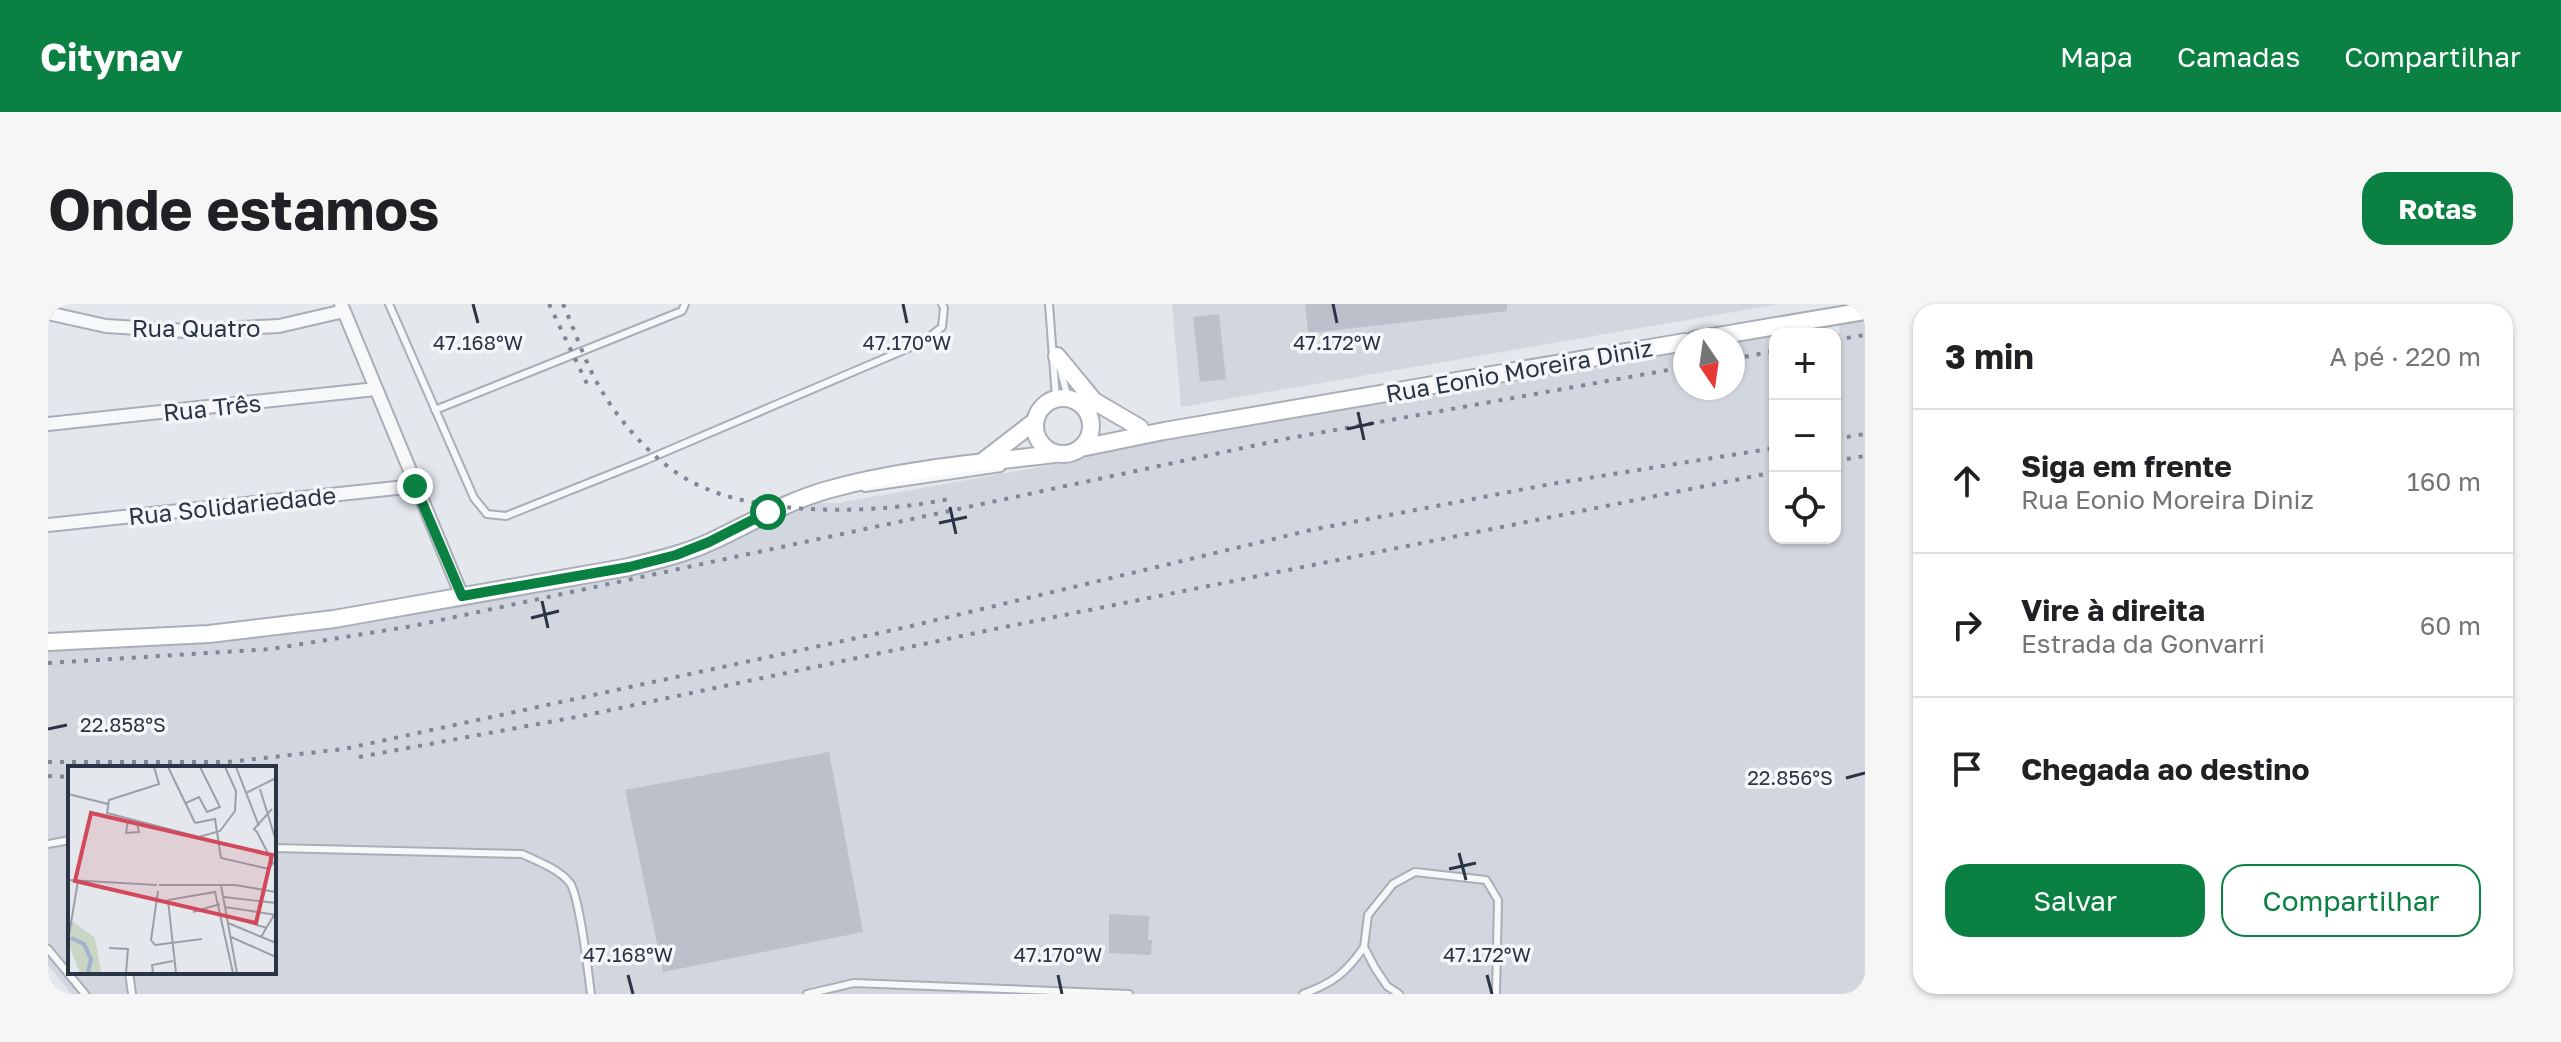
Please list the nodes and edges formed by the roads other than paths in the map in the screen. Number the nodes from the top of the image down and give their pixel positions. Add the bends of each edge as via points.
1 (389, 304) edge
2 (685, 304) edge
3 (942, 304) edge
4 (1049, 304) edge
5 (343, 307) edge
6 (1865, 311) edge
7 (48, 313) edge
8 (1051, 330) junction
9 (1745, 331) edge
10 (1673, 344) edge
11 (1057, 356) junction
12 (376, 389) junction
13 (1062, 398) junction
14 (435, 410) junction
15 (1087, 411) junction
16 (1034, 422) junction
17 (48, 424) edge
18 (1140, 428) junction
19 (1164, 431) junction
20 (1068, 452) junction
21 (981, 463) junction
22 (415, 486) junction
23 (826, 491) junction
24 (48, 525) edge
25 (462, 596) junction
26 (48, 642) edge
27 (68, 840) edge
28 (48, 844) edge
29 (276, 849) edge
30 (1364, 947) junction
31 (48, 949) edge
32 (68, 973) edge
33 (69, 974) edge
34 (129, 974) edge
35 (85, 994) edge
36 (132, 994) edge
37 (591, 994) edge
38 (807, 994) edge
39 (1129, 994) edge
40 (1303, 994) edge
41 (1399, 994) edge
42 (1496, 994) edge

1 - 14 lane
2 - 14 lane via 682,311
3 - 14 lane via 942,327 923,342 506,516 487,514 474,498
4 - 8 lane
5 - 7 street, Rua Quatro via 279,326 186,331 106,326
5 - 12 street
6 - 9 main road
8 - 11 lane
8 - 13 lane
10 - 19 main road, Rua Eonio Moreira Diniz
11 - 13 lane
11 - 18 main road via 1094,401
12 - 17 street, Rua Três
12 - 22 street
13 - 15 main road via 1079,402
13 - 16 main road via 1046,403
15 - 18 main road, Rua Eonio Moreira Diniz via 1117,428
15 - 20 main road via 1090,437
16 - 20 main road via 1043,447
16 - 21 main road, Rua Eonio Moreira Diniz
18 - 19 main road, Rua Eonio Moreira Diniz
19 - 20 main road, Rua Eonio Moreira Diniz
20 - 21 main road, Rua Eonio Moreira Diniz
20 - 23 lane, Rua Eonio Moreira Diniz via 885,487
21 - 23 main road, Rua Eonio Moreira Diniz via 886,476
22 - 24 street, Rua Solidariedade
22 - 25 street
23 - 25 main road, Rua Eonio Moreira Diniz via 676,555
25 - 26 main road, Rua Eonio Moreira Diniz via 209,634
27 - 28 lane
29 - 37 lane via 522,854 569,882
30 - 40 lane via 1333,982
30 - 41 lane via 1387,986
30 - 42 lane via 1368,915 1393,884 1415,872 1486,880 1498,900
31 - 32 lane
33 - 35 lane
34 - 36 lane
38 - 39 lane via 854,983

